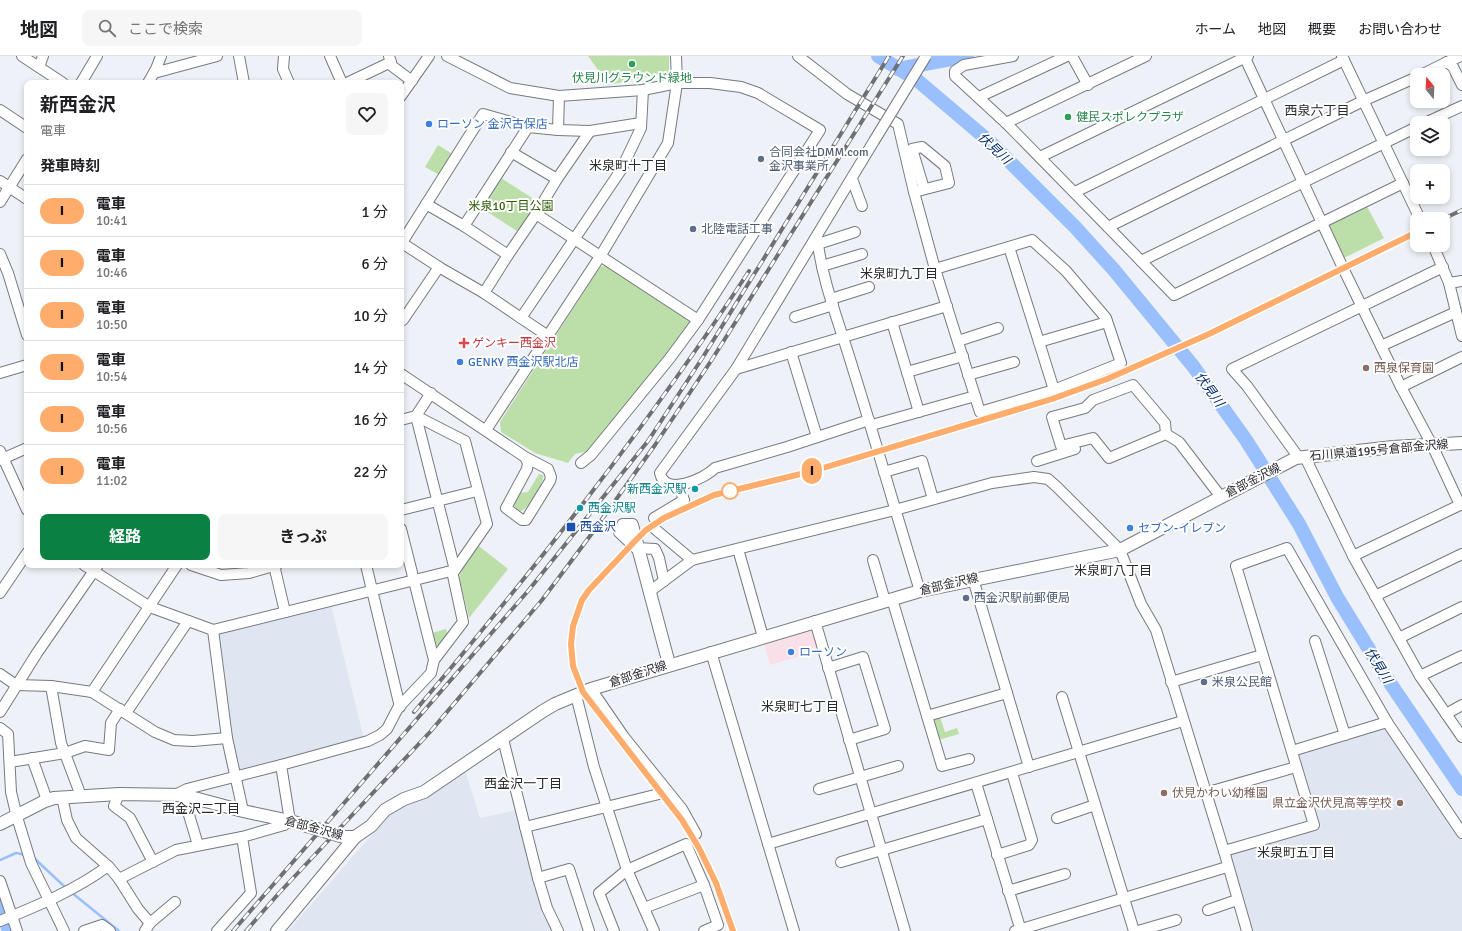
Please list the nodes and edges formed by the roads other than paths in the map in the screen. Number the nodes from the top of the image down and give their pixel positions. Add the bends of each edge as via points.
1 (22, 56) edge
2 (42, 56) edge
3 (97, 56) edge
4 (161, 56) edge
5 (217, 56) edge
6 (240, 56) edge
7 (284, 56) edge
8 (330, 56) edge
9 (429, 56) edge
10 (447, 56) edge
11 (676, 56) edge
12 (798, 56) edge
13 (926, 56) edge
14 (1013, 56) edge
15 (1067, 56) edge
16 (1072, 56) edge
17 (1146, 56) edge
18 (1246, 56) edge
19 (1461, 56) edge
20 (1343, 58) edge
21 (390, 59) edge
22 (1447, 62) junction
23 (39, 67) junction
24 (1435, 68) edge
25 (154, 73) junction
26 (58, 80) edge
27 (83, 80) edge
28 (150, 80) edge
29 (244, 80) edge
30 (288, 80) edge
31 (341, 80) edge
32 (352, 80) edge
33 (412, 80) junction
34 (1410, 80) edge
35 (677, 83) junction
36 (1088, 85) junction
37 (1462, 85) edge
38 (643, 90) junction
39 (404, 92) edge
40 (559, 96) junction
41 (979, 97) junction
42 (1265, 100) junction
43 (1365, 100) junction
44 (1462, 106) edge
45 (0, 110) edge
46 (1440, 116) edge
47 (641, 123) junction
48 (1006, 123) junction
49 (24, 126) edge
50 (528, 127) junction
51 (558, 130) junction
52 (1410, 130) edge
53 (590, 131) junction
54 (1284, 140) junction
55 (1384, 142) junction
56 (511, 152) junction
57 (1040, 157) junction
58 (24, 164) edge
59 (557, 179) junction
60 (852, 180) junction
61 (0, 181) edge
62 (1303, 182) junction
63 (1403, 183) junction
64 (9, 187) junction
65 (924, 189) dead end
66 (914, 192) junction
67 (1075, 192) junction
68 (24, 197) edge
69 (0, 202) edge
70 (426, 204) junction
71 (862, 206) dead end
72 (1417, 212) edge
73 (536, 214) junction
74 (1322, 223) junction
75 (464, 226) junction
76 (1108, 227) junction
77 (856, 232) dead end
78 (404, 239) edge
79 (575, 239) junction
80 (818, 240) junction
81 (404, 246) edge
82 (1009, 247) junction
83 (1436, 252) edge
84 (0, 254) edge
85 (862, 254) dead end
86 (508, 255) junction
87 (601, 255) junction
88 (1141, 261) junction
89 (437, 266) junction
90 (822, 266) junction
91 (1443, 267) junction
92 (935, 269) junction
93 (1462, 281) edge
94 (1449, 283) junction
95 (869, 287) dead end
96 (484, 293) junction
97 (832, 302) junction
98 (947, 306) junction
99 (1362, 306) junction
100 (1456, 312) junction
101 (795, 317) dead end
102 (521, 318) junction
103 (404, 319) edge
104 (698, 320) junction
105 (892, 322) junction
106 (1107, 322) junction
107 (24, 325) edge
108 (998, 328) dead end
109 (548, 336) junction
110 (1462, 336) edge
111 (844, 337) junction
112 (958, 341) junction
113 (1039, 342) junction
114 (1381, 346) junction
115 (791, 352) junction
116 (963, 356) junction
117 (1462, 357) edge
118 (1014, 362) dead end
119 (24, 366) edge
120 (736, 369) junction
121 (907, 372) junction
122 (0, 373) edge
123 (968, 375) junction
124 (404, 376) edge
125 (1402, 387) junction
126 (1054, 390) junction
127 (431, 393) junction
128 (975, 396) junction
129 (919, 412) junction
130 (416, 416) junction
131 (404, 419) edge
132 (870, 422) junction
133 (486, 430) junction
134 (1166, 434) junction
135 (817, 437) junction
136 (1092, 438) junction
137 (1462, 443) edge
138 (1432, 445) junction
139 (24, 449) edge
140 (1, 456) edge
141 (524, 457) junction
142 (1300, 458) junction
143 (1037, 460) dead end
144 (581, 463) dead end
145 (884, 472) junction
146 (679, 486) junction
147 (477, 491) junction
148 (1221, 497) junction
149 (933, 499) junction
150 (437, 501) junction
151 (24, 504) edge
152 (1461, 508) edge
153 (404, 509) edge
154 (895, 510) junction
155 (654, 518) dead end
156 (655, 529) dead end
157 (404, 539) edge
158 (638, 548) joint
159 (738, 549) junction
160 (1120, 550) junction
161 (1462, 554) edge
162 (1353, 556) junction
163 (24, 557) edge
164 (692, 560) junction
165 (872, 560) dead end
166 (96, 568) edge
167 (175, 568) edge
168 (200, 568) edge
169 (265, 568) edge
170 (276, 568) edge
171 (367, 568) edge
172 (454, 570) junction
173 (973, 579) junction
174 (415, 580) junction
175 (664, 581) junction
176 (373, 591) junction
177 (920, 591) junction
178 (0, 592) edge
179 (649, 592) junction
180 (1375, 596) junction
181 (888, 600) junction
182 (150, 607) junction
183 (1462, 607) edge
184 (285, 612) junction
185 (815, 621) junction
186 (188, 622) junction
187 (214, 630) junction
188 (763, 637) junction
189 (1399, 638) junction
190 (1315, 641) dead end
191 (711, 652) junction
192 (1262, 655) junction
193 (1462, 656) edge
194 (434, 660) junction
195 (669, 664) junction
196 (828, 668) junction
197 (0, 674) edge
198 (1420, 676) junction
199 (1171, 682) junction
200 (16, 686) junction
201 (51, 686) junction
202 (591, 689) junction
203 (92, 692) junction
204 (1007, 693) junction
205 (576, 695) junction
206 (1062, 697) dead end
207 (1462, 705) edge
208 (400, 707) junction
209 (123, 711) junction
210 (0, 712) edge
211 (1446, 714) junction
212 (927, 716) junction
213 (1183, 720) junction
214 (1387, 722) junction
215 (0, 728) edge
216 (1344, 735) junction
217 (1462, 737) edge
218 (227, 738) junction
219 (503, 739) junction
220 (849, 740) junction
221 (1292, 751) junction
222 (1079, 752) junction
223 (65, 753) junction
224 (32, 758) junction
225 (969, 759) dead end
226 (10, 762) junction
227 (281, 765) junction
228 (898, 766) dead end
229 (1029, 767) junction
230 (1296, 767) junction
231 (1012, 773) junction
232 (235, 776) junction
233 (860, 777) junction
234 (976, 783) junction
235 (819, 789) dead end
236 (1205, 793) junction
237 (119, 794) junction
238 (180, 794) junction
239 (659, 794) dead end
240 (81, 796) junction
241 (62, 797) junction
242 (47, 800) junction
243 (1095, 805) junction
244 (606, 806) junction
245 (243, 811) junction
246 (870, 814) junction
247 (17, 816) junction
248 (1057, 818) dead end
249 (987, 819) junction
250 (290, 821) junction
251 (0, 824) edge
252 (525, 827) junction
253 (1462, 833) edge
254 (696, 834) dead end
255 (242, 837) junction
256 (355, 837) junction
257 (768, 844) junction
258 (198, 845) junction
259 (881, 850) junction
260 (1224, 851) junction
261 (997, 855) junction
262 (153, 862) junction
263 (841, 862) dead end
264 (108, 866) junction
265 (1227, 867) junction
266 (627, 870) junction
267 (1065, 874) dead end
268 (538, 878) junction
269 (119, 879) junction
270 (0, 881) edge
271 (704, 885) junction
272 (1008, 891) junction
273 (1124, 898) junction
274 (1237, 900) junction
275 (48, 901) junction
276 (175, 902) dead end
277 (644, 908) junction
278 (1208, 910) dead end
279 (12, 916) junction
280 (1176, 920) dead end
281 (0, 921) edge
282 (148, 927) edge
283 (1019, 930) edge
284 (18, 931) edge
285 (64, 931) edge
286 (84, 931) edge
287 (110, 931) edge
288 (217, 931) edge
289 (278, 931) edge
290 (558, 931) edge
291 (589, 931) edge
292 (614, 931) edge
293 (654, 931) edge
294 (704, 931) edge
295 (794, 931) edge
296 (905, 931) edge
297 (1134, 931) edge
298 (1138, 931) edge
299 (1247, 931) edge

1 - 23 street
2 - 23 street
3 - 27 street
4 - 25 street
5 - 25 street
6 - 29 street
7 - 30 street via 283,69
8 - 31 street
9 - 33 street
10 - 40 street via 510,88
11 - 35 street
12 - 66 street via 847,94 898,124
13 - 60 street, bridge
14 - 41 street via 964,65 955,71 955,76
15 - 41 street
16 - 36 street
17 - 36 street
18 - 42 street
18 - 57 street
19 - 22 street
20 - 42 street
20 - 43 street
21 - 32 street
21 - 33 street via 392,66
22 - 24 street
22 - 37 street via 1453,67
23 - 26 street
25 - 28 street
33 - 39 street
34 - 43 street
35 - 38 street
35 - 87 street via 668,143
35 - 104 street via 710,83 741,87 758,93 820,130
36 - 48 street
38 - 40 street
38 - 47 street
40 - 51 street
41 - 48 street
42 - 54 street
42 - 67 street
43 - 54 street
43 - 55 street
44 - 46 street
45 - 49 street
47 - 53 street
47 - 79 street via 621,170
48 - 57 street
50 - 51 street
50 - 56 street
50 - 70 street via 483,114
51 - 53 street
52 - 55 street
53 - 59 street
54 - 62 street
54 - 76 street
55 - 62 street
55 - 63 street
56 - 59 street
56 - 75 street
57 - 67 street
58 - 64 street
59 - 73 street
60 - 71 street
60 - 80 street
61 - 64 street
62 - 74 street
62 - 88 street
63 - 72 street
63 - 74 street
64 - 68 street
64 - 69 street
65 - 66 street
66 - 92 street
67 - 76 street
70 - 75 street
70 - 78 street
73 - 79 street
73 - 86 street
74 - 88 street via 1174,295
74 - 99 street
75 - 86 street
76 - 88 street
77 - 80 street
79 - 87 street
79 - 102 street
80 - 90 street
80 - 120 street
81 - 89 street
82 - 92 street
82 - 106 street via 1032,240 1066,271
82 - 113 street
83 - 91 street
84 - 107 street
85 - 90 street
86 - 96 street
87 - 104 street
87 - 109 street
89 - 96 street
89 - 103 street via 439,267
90 - 97 street
91 - 94 street
91 - 99 street
92 - 98 street
93 - 94 street
94 - 100 street
95 - 97 street
96 - 102 street
97 - 101 street
97 - 111 street
98 - 105 street
98 - 112 street
99 - 114 street
99 - 142 street via 1232,369
100 - 110 street
100 - 114 street
102 - 109 street
104 - 144 street via 591,455
105 - 111 street
105 - 121 street
106 - 113 street
106 - 126 street via 1121,363
108 - 112 street
109 - 133 street
111 - 115 street
111 - 132 street
112 - 116 street
113 - 126 street
114 - 125 street
115 - 120 street
115 - 135 street
116 - 121 street
116 - 123 street
117 - 125 street
118 - 123 street
119 - 122 street
120 - 146 street via 660,473 661,479 666,483
121 - 129 street
123 - 128 street
124 - 127 street
125 - 138 street
126 - 128 street via 980,412
127 - 130 street
127 - 133 street
128 - 129 street
129 - 132 street
130 - 131 street
130 - 147 street via 465,441
130 - 150 street
132 - 135 street
132 - 145 street
133 - 141 street
134 - 136 street via 1109,458
134 - 136 street via 1165,423 1133,385 1093,400 1086,408 1052,417 1061,446
134 - 148 street via 1179,442
135 - 146 street via 715,468
136 - 143 street via 1086,445
137 - 138 main road, 石川県道195号倉部金沢線
138 - 142 main road, 石川県道195号倉部金沢線
138 - 152 street
139 - 140 street
140 - 151 street
141 - 141 street via 548,469 550,479 528,518 522,518 511,509 510,502 529,474
142 - 148 main road, 倉部金沢線
142 - 162 street
145 - 149 street via 922,461
145 - 154 street
146 - 155 street via 684,500
147 - 150 street
147 - 172 street via 487,524
148 - 160 main road, 倉部金沢線
149 - 154 street
149 - 160 street via 1007,480 1042,478 1071,499
150 - 153 street
150 - 172 street
152 - 162 street
154 - 159 street
154 - 177 street
156 - 164 street
157 - 174 street
158 - 175 street via 655,549
158 - 179 main road
159 - 164 street
159 - 188 street
160 - 173 main road, 倉部金沢線
160 - 199 street via 1141,604 1156,630
161 - 180 street
162 - 180 street
163 - 178 street
164 - 175 street
165 - 181 street
166 - 182 street
166 - 200 street
167 - 182 street
168 - 169 street via 220,575 249,573
170 - 184 street
171 - 176 street
172 - 174 street
172 - 194 street via 463,622
173 - 177 main road, 倉部金沢線
173 - 204 street
174 - 176 street
174 - 194 street
175 - 179 street
176 - 184 street
176 - 208 street
177 - 181 main road, 倉部金沢線
179 - 195 main road
180 - 189 street
181 - 185 main road, 倉部金沢線
181 - 212 street
182 - 186 street
182 - 203 street
183 - 189 street
184 - 187 street
185 - 188 main road, 倉部金沢線
185 - 196 street
186 - 187 street
186 - 209 street
187 - 218 street
188 - 191 main road, 倉部金沢線
189 - 198 street
190 - 216 street
191 - 195 main road, 倉部金沢線
191 - 257 street
192 - 199 street
192 - 214 street via 1236,566 1287,548
192 - 221 street
193 - 198 street
194 - 208 street via 431,673
195 - 202 main road, 倉部金沢線
196 - 220 street
196 - 220 street via 863,657 885,729
197 - 200 street
198 - 211 street
199 - 213 street
200 - 201 street
200 - 210 street
201 - 203 street
201 - 223 street
202 - 205 main road, 倉部金沢線
202 - 254 street via 624,737 682,809
203 - 209 street
204 - 212 street
204 - 229 street
205 - 219 main road, 倉部金沢線 via 555,704
205 - 244 street
206 - 222 street
207 - 211 street
208 - 227 street via 387,729 368,741
209 - 218 street via 155,732 174,740
209 - 223 street via 111,723 109,750 85,746
211 - 217 street
212 - 225 street via 942,766
213 - 222 street
213 - 236 street
214 - 216 street
214 - 253 street
215 - 226 street via 8,734
216 - 221 street
218 - 232 street
219 - 252 street
219 - 256 main road, 倉部金沢線 via 424,792 404,799 385,810 371,826
220 - 233 street
221 - 230 street
222 - 229 street
222 - 243 street
223 - 224 street
223 - 240 street
224 - 226 street
224 - 242 street
226 - 247 street via 11,792
227 - 232 street
227 - 250 street
228 - 233 street
229 - 231 street
230 - 236 street
230 - 260 street via 1314,825
231 - 234 street
231 - 261 street via 1032,840 1029,845
232 - 238 street via 187,788
232 - 245 street
233 - 235 street
233 - 246 street
234 - 246 street
234 - 249 street
236 - 260 street
237 - 238 main road, 倉部金沢線
237 - 240 main road, 倉部金沢線
237 - 262 street via 114,806 130,818
238 - 245 main road, 倉部金沢線
238 - 258 street
239 - 244 street
240 - 241 main road, 倉部金沢線
241 - 242 main road, 倉部金沢線
241 - 264 street via 67,820 76,838
242 - 247 main road, 倉部金沢線
243 - 248 street
243 - 273 street
244 - 252 street
244 - 266 street
245 - 250 main road, 倉部金沢線
246 - 257 street
246 - 259 street
247 - 251 main road, 倉部金沢線
247 - 275 street via 31,863
249 - 259 street
249 - 261 street
250 - 255 street
250 - 256 main road, 倉部金沢線 via 344,837
252 - 268 street
255 - 258 street
255 - 288 street via 251,893
256 - 289 main road
257 - 295 street
258 - 262 street via 176,850
259 - 263 street
259 - 296 street
260 - 265 street
261 - 272 street
262 - 269 street
264 - 269 street
264 - 275 street
265 - 273 street
265 - 274 street
266 - 271 street via 686,844
266 - 277 street
266 - 292 street via 599,893
267 - 272 street
268 - 290 street via 547,908
268 - 291 street via 570,869
269 - 282 street
270 - 279 street
271 - 277 street
271 - 294 street via 718,926
272 - 283 street
273 - 283 street
273 - 297 street
274 - 278 street
274 - 299 street
275 - 279 street
275 - 285 street
276 - 282 street
277 - 293 street
279 - 281 street
279 - 284 street
280 - 298 street
286 - 287 street via 102,925

